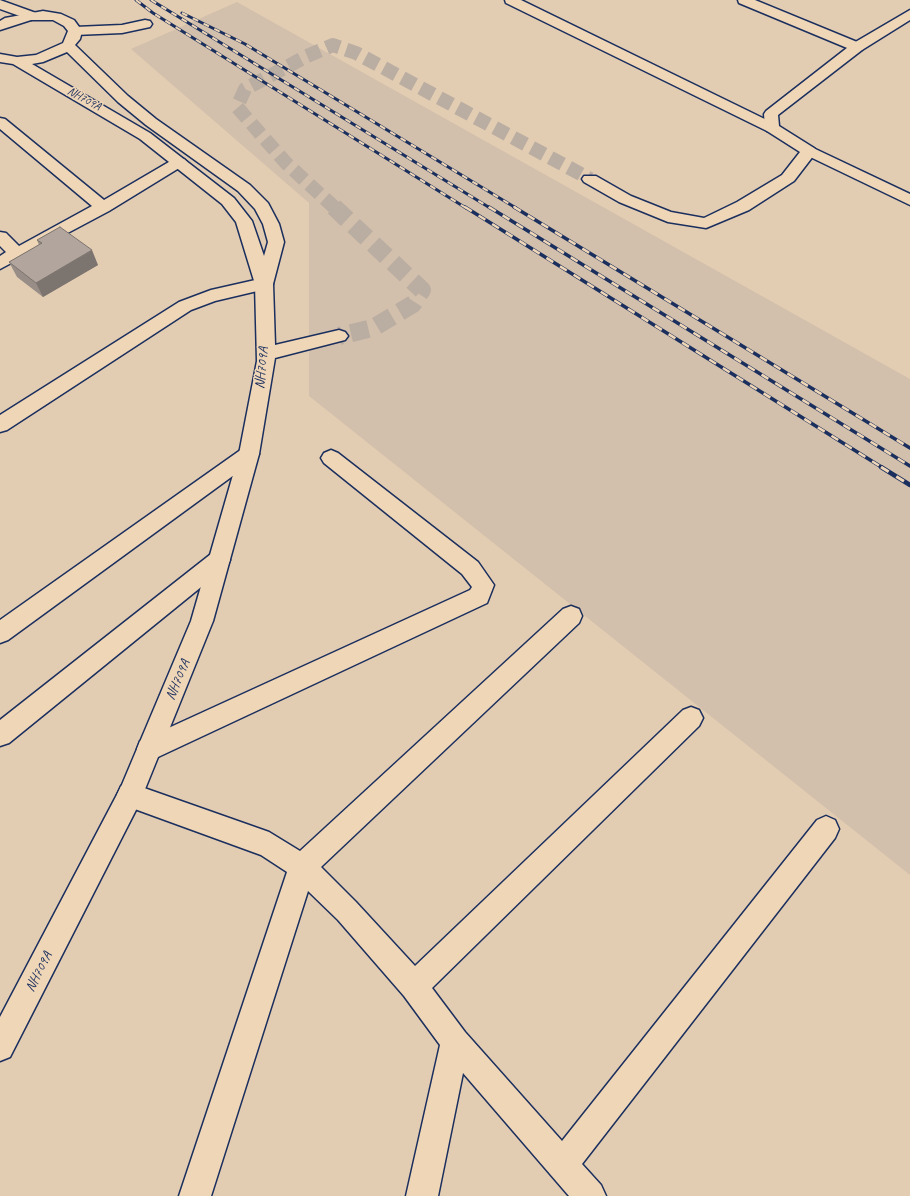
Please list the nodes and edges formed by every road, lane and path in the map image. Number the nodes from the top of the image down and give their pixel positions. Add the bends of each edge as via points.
1 (511, 0) edge
2 (744, 0) edge
3 (0, 4) edge
4 (910, 14) edge
5 (31, 16) junction
6 (145, 24) dead end
7 (0, 26) edge
8 (75, 31) junction
9 (68, 46) junction
10 (857, 47) junction
11 (0, 58) edge
12 (17, 61) junction
13 (0, 122) edge
14 (772, 128) junction
15 (809, 151) junction
16 (179, 162) junction
17 (590, 179) tunnel mouth
18 (910, 200) edge
19 (103, 207) junction
20 (0, 237) edge
21 (17, 253) junction
22 (0, 263) edge
23 (264, 284) junction
24 (339, 336) tunnel mouth
25 (266, 354) junction
26 (0, 425) edge
27 (249, 454) junction
28 (331, 458) dead end
29 (219, 560) junction
30 (571, 616) dead end
31 (0, 633) edge
32 (691, 718) dead end
33 (0, 735) edge
34 (149, 749) junction
35 (130, 794) junction
36 (826, 830) dead end
37 (302, 867) junction
38 (414, 986) junction
39 (455, 1042) junction
40 (0, 1047) edge
41 (562, 1165) junction
42 (195, 1196) edge
43 (422, 1196) edge
44 (590, 1196) edge

1 - 14 main road
2 - 10 main road
3 - 5 main road
4 - 10 main road
5 - 7 main road
5 - 8 main road via 56,17 70,23
6 - 8 main road
8 - 9 main road
9 - 12 main road via 38,59
9 - 23 main road, NH709A via 123,99 244,188 262,207 271,224 276,242
10 - 14 main road via 771,114
11 - 12 main road
12 - 16 main road, NH709A via 145,136
13 - 19 main road
14 - 15 main road
15 - 17 main road via 788,178 743,206 706,222 668,217 625,199
15 - 18 main road
16 - 19 main road
16 - 23 main road, NH709A via 228,201 244,221
19 - 21 main road
20 - 21 main road
21 - 22 main road
23 - 25 main road, NH709A
23 - 26 main road via 211,296 185,306
24 - 25 main road
25 - 27 main road, NH709A
27 - 29 main road, NH709A
27 - 31 main road
28 - 34 main road via 470,568 484,585 479,596
29 - 33 main road
29 - 34 main road, NH709A via 202,621
30 - 37 main road
32 - 38 main road
34 - 35 main road, NH709A
35 - 37 main road via 269,845
35 - 40 main road, NH709A
36 - 41 main road
37 - 38 main road via 347,911
37 - 42 main road
38 - 39 main road
39 - 41 main road
39 - 43 main road
41 - 44 main road

